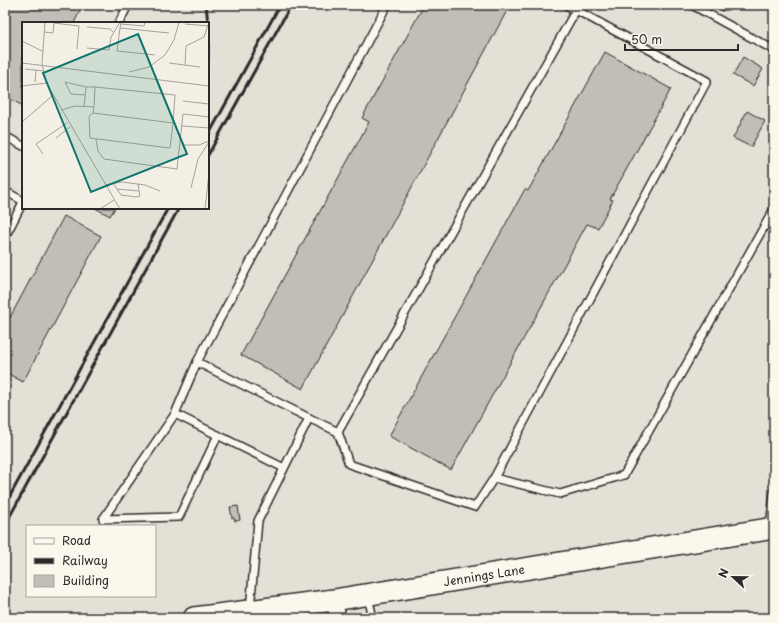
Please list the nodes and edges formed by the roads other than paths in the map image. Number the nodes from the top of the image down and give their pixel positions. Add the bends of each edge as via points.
1 (128, 5) edge
2 (387, 5) edge
3 (566, 5) edge
4 (692, 5) edge
5 (576, 10) junction
6 (120, 22) edge
7 (774, 50) edge
8 (5, 136) edge
9 (22, 145) edge
10 (5, 191) edge
11 (22, 201) edge
12 (22, 204) edge
13 (774, 209) edge
14 (5, 237) edge
15 (197, 362) junction
16 (175, 414) junction
17 (309, 418) junction
18 (338, 432) junction
19 (218, 435) junction
20 (284, 468) junction
21 (494, 478) junction
22 (774, 493) edge
23 (772, 528) edge
24 (368, 594) junction
25 (336, 609) edge
26 (250, 611) junction
27 (194, 618) edge
28 (373, 618) edge

1 - 6 lane
2 - 15 lane
3 - 5 lane
4 - 7 lane
5 - 18 lane
5 - 21 lane via 707,81
8 - 9 lane
10 - 11 lane
12 - 14 lane
13 - 21 lane via 624,475 560,494
15 - 16 lane
15 - 17 lane
16 - 19 lane
16 - 19 lane via 103,519 179,517
17 - 18 lane
17 - 20 lane
18 - 21 lane via 349,464 475,507
19 - 20 lane
20 - 26 lane via 258,521
22 - 23 lane
23 - 24 street, Jennings Lane
24 - 25 street, Jennings Lane
24 - 28 lane
25 - 26 street, Jennings Lane
26 - 27 street, Jennings Lane

